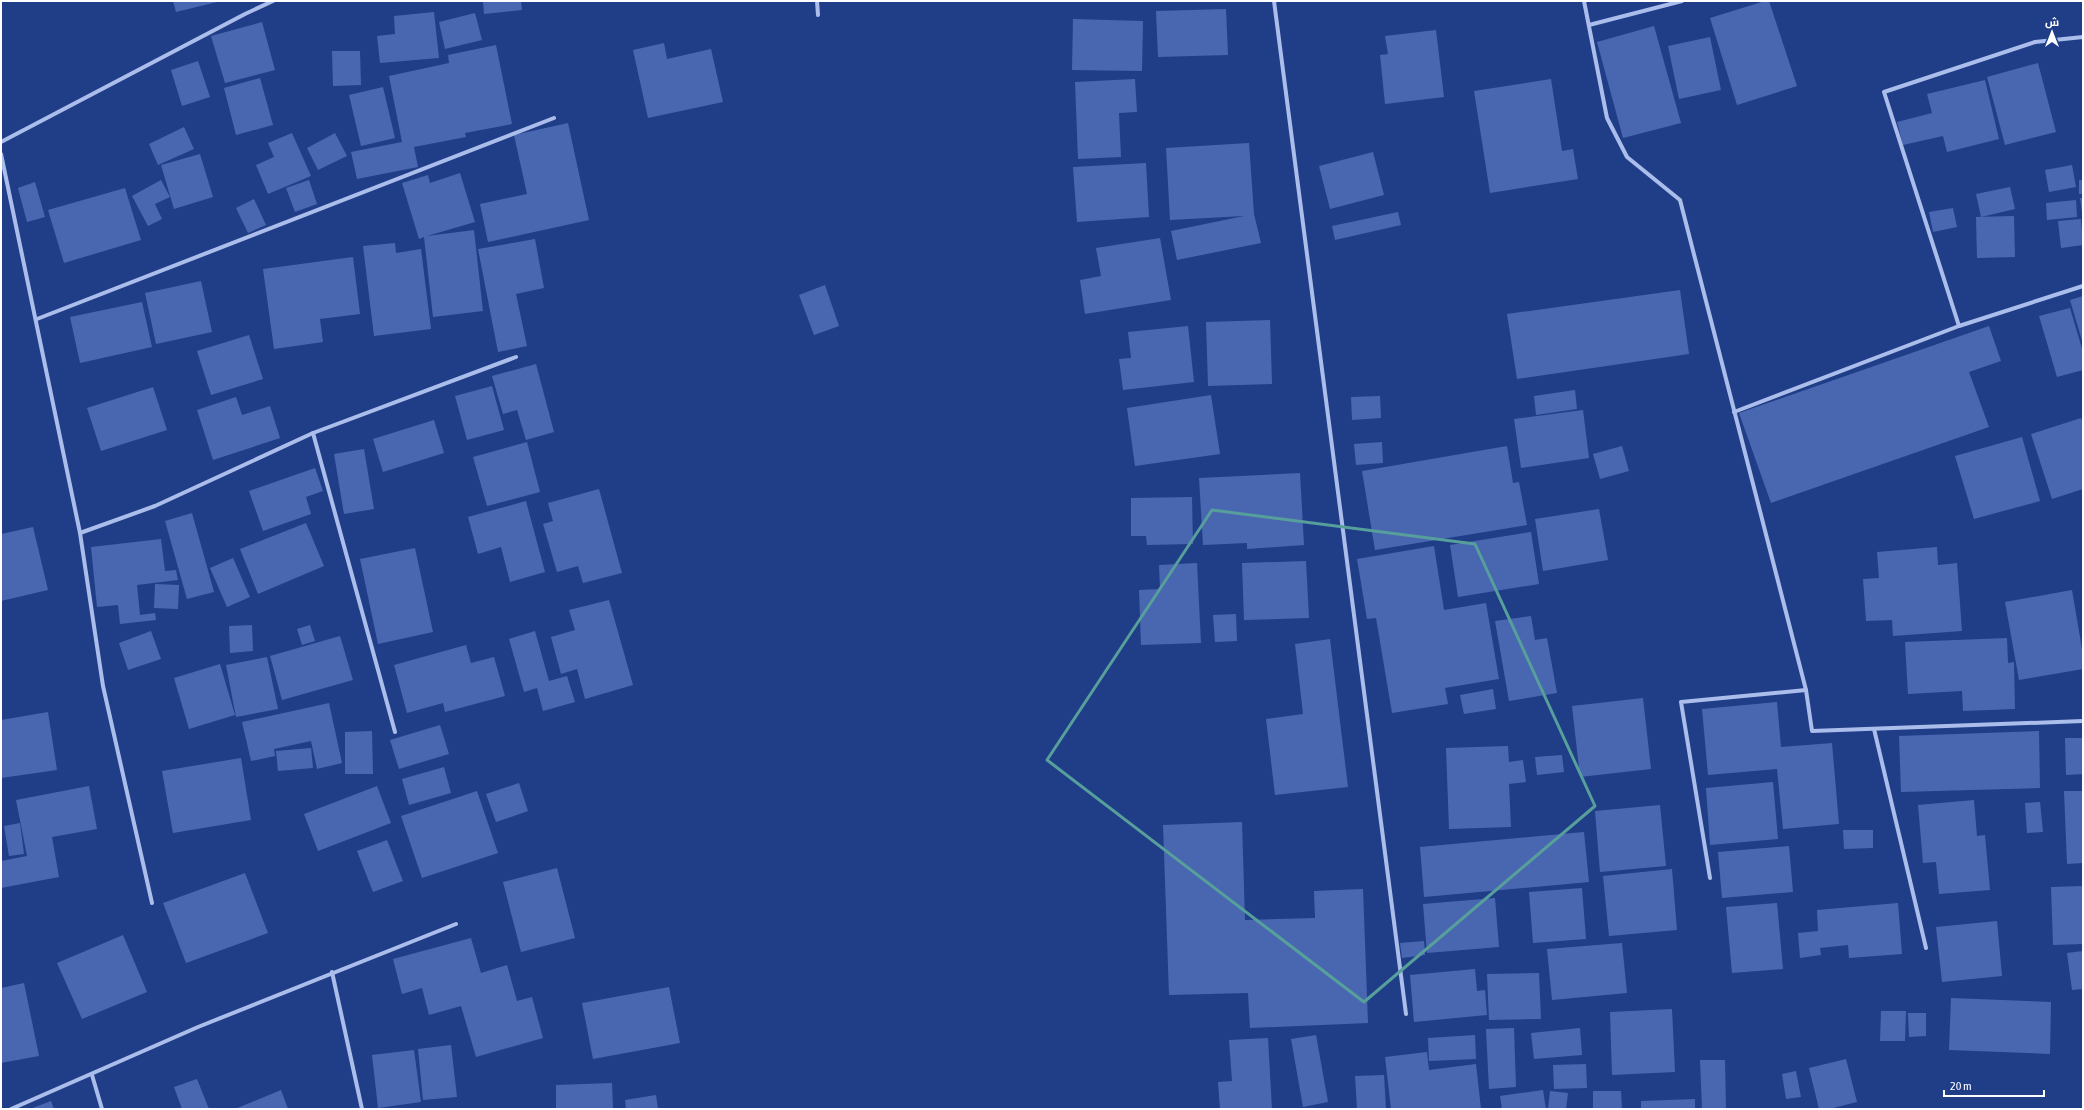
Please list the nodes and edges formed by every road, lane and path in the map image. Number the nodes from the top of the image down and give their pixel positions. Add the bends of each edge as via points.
1 (273, 1) edge
2 (817, 1) edge
3 (1274, 1) edge
4 (1584, 1) edge
5 (1682, 1) edge
6 (818, 15) dead end
7 (1589, 25) junction
8 (2083, 37) edge
9 (554, 118) dead end
10 (1, 142) edge
11 (1, 154) edge
12 (2083, 286) edge
13 (37, 319) junction
14 (1959, 326) junction
15 (516, 357) dead end
16 (1734, 412) junction
17 (313, 433) junction
18 (80, 533) junction
19 (1806, 690) junction
20 (2083, 721) edge
21 (1874, 729) junction
22 (394, 732) dead end
23 (1710, 878) dead end
24 (152, 903) dead end
25 (456, 924) dead end
26 (1926, 948) dead end
27 (332, 972) junction
28 (1406, 1014) dead end
29 (92, 1075) junction
30 (11, 1109) edge
31 (102, 1109) edge
32 (362, 1109) edge

1 - 10 street
2 - 6 street
3 - 28 street
4 - 7 street
5 - 7 street
7 - 16 street via 1607,118 1626,157 1680,200
8 - 14 street via 2035,42 1884,92
9 - 13 street
11 - 13 street
12 - 14 street
13 - 18 street
14 - 16 street
15 - 17 street
16 - 19 street
17 - 18 street via 155,506
17 - 22 street
18 - 24 street via 103,686
19 - 21 street via 1812,731
19 - 23 street via 1681,702
20 - 21 street
21 - 26 street
25 - 27 street
27 - 29 street via 198,1027
27 - 32 street
29 - 30 street
29 - 31 street

